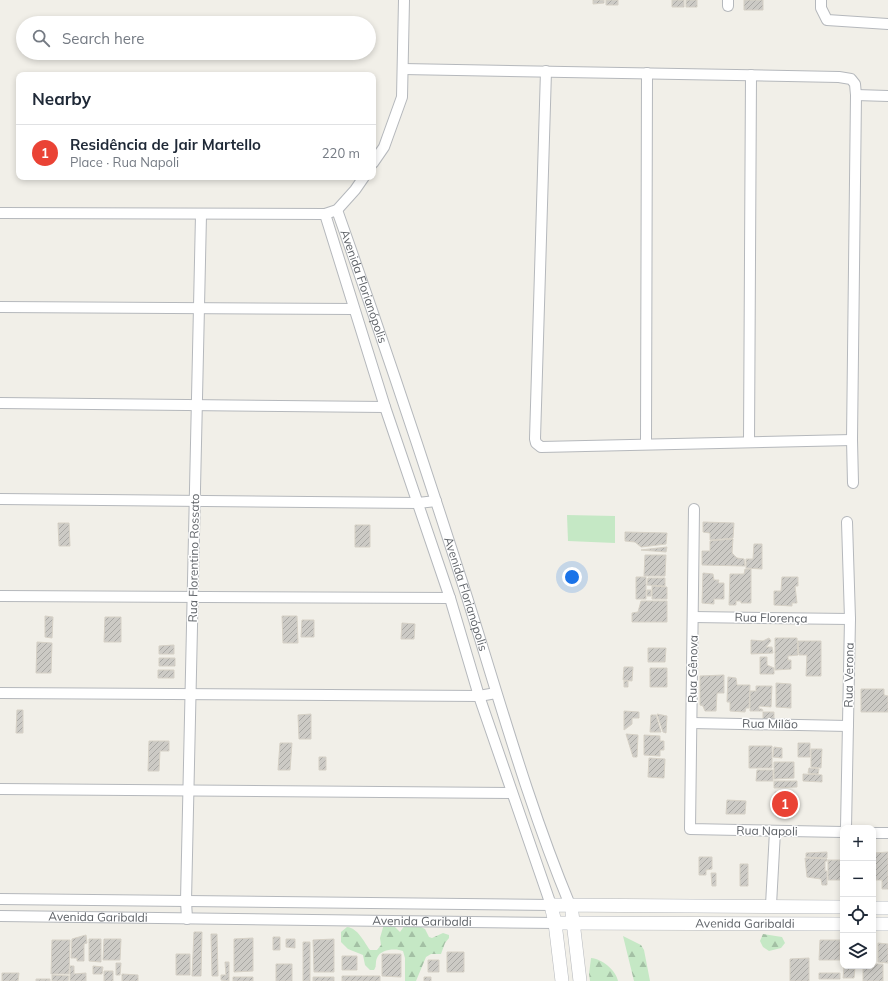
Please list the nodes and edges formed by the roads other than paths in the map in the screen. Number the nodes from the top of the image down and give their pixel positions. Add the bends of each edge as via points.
1 (404, 0) edge
2 (821, 4) edge
3 (888, 24) edge
4 (403, 69) junction
5 (546, 71) junction
6 (647, 73) junction
7 (751, 75) junction
8 (856, 95) junction
9 (888, 96) edge
10 (376, 159) edge
11 (362, 180) edge
12 (337, 210) junction
13 (0, 213) edge
14 (325, 214) junction
15 (201, 215) junction
16 (0, 307) edge
17 (199, 308) junction
18 (354, 309) junction
19 (0, 403) edge
20 (197, 405) junction
21 (385, 407) junction
22 (852, 440) junction
23 (749, 442) junction
24 (646, 443) junction
25 (853, 483) dead end
26 (0, 499) edge
27 (195, 500) junction
28 (436, 501) junction
29 (418, 503) junction
30 (694, 509) dead end
31 (847, 522) dead end
32 (0, 596) edge
33 (193, 597) junction
34 (450, 598) junction
35 (693, 617) junction
36 (850, 619) junction
37 (0, 693) edge
38 (496, 693) junction
39 (190, 694) junction
40 (479, 696) junction
41 (692, 723) junction
42 (848, 726) junction
43 (0, 789) edge
44 (188, 791) junction
45 (512, 793) junction
46 (846, 825) edge
47 (690, 829) joint
48 (775, 831) junction
49 (840, 832) edge
50 (876, 833) edge
51 (888, 833) edge
52 (0, 899) edge
53 (186, 901) junction
54 (551, 905) junction
55 (570, 905) junction
56 (771, 905) junction
57 (840, 907) edge
58 (876, 908) edge
59 (888, 908) edge
60 (0, 916) edge
61 (187, 918) junction
62 (555, 922) junction
63 (574, 922) junction
64 (771, 924) junction
65 (840, 924) edge
66 (876, 924) edge
67 (888, 924) edge
68 (562, 981) edge
69 (580, 981) edge

1 - 4 street
2 - 3 street via 824,17 832,22
4 - 5 street
4 - 10 street via 402,97 384,147
5 - 6 street
5 - 24 street via 534,439 541,447
6 - 7 street
6 - 24 street
7 - 8 street via 851,79 855,84
7 - 23 street
8 - 9 street
8 - 22 street
11 - 12 street
12 - 14 street
12 - 28 street, Avenida Florianópolis
13 - 15 street
14 - 15 street
14 - 18 street, Avenida Florianópolis
15 - 17 street, Rua Florentino Rossato
16 - 17 street
17 - 18 street
17 - 20 street, Rua Florentino Rossato
18 - 21 street, Avenida Florianópolis
19 - 20 street
20 - 21 street
20 - 27 street, Rua Florentino Rossato
21 - 29 street, Avenida Florianópolis
22 - 23 street
22 - 25 street
23 - 24 street
26 - 27 street
27 - 29 street
27 - 33 street, Rua Florentino Rossato
28 - 29 street
28 - 38 street, Avenida Florianópolis
29 - 34 street, Avenida Florianópolis
30 - 35 street, Rua Gênova
31 - 36 street, Rua Verona
32 - 33 street
33 - 34 street
33 - 39 street, Rua Florentino Rossato
34 - 40 street, Avenida Florianópolis
35 - 36 street, Rua Florença
35 - 41 street, Rua Gênova
36 - 42 street, Rua Verona
37 - 39 street
38 - 40 street
38 - 55 street, Avenida Florianópolis via 556,873
39 - 40 street
39 - 44 street, Rua Florentino Rossato
40 - 45 street, Avenida Florianópolis
41 - 42 street, Rua Milão
41 - 47 street, Rua Gênova
42 - 46 street, Rua Verona
43 - 44 street
44 - 45 street
44 - 53 street, Rua Florentino Rossato
45 - 54 street, Avenida Florianópolis
47 - 48 street, Rua Napoli
48 - 49 street, Rua Napoli
48 - 56 street
50 - 51 street
52 - 53 street, Avenida Garibaldi
53 - 54 street, Avenida Garibaldi
53 - 61 street, Rua Florentino Rossato
54 - 55 street, Avenida Garibaldi
54 - 62 street
55 - 56 street, Avenida Garibaldi
55 - 63 street, Avenida Florianópolis
56 - 57 street, Avenida Garibaldi
56 - 64 street
58 - 59 street
60 - 61 street, Avenida Garibaldi
61 - 62 street, Avenida Garibaldi
62 - 63 street, Avenida Garibaldi
62 - 68 street
63 - 64 street, Avenida Garibaldi
63 - 69 street, Avenida Florianópolis
64 - 65 street, Avenida Garibaldi
66 - 67 street

